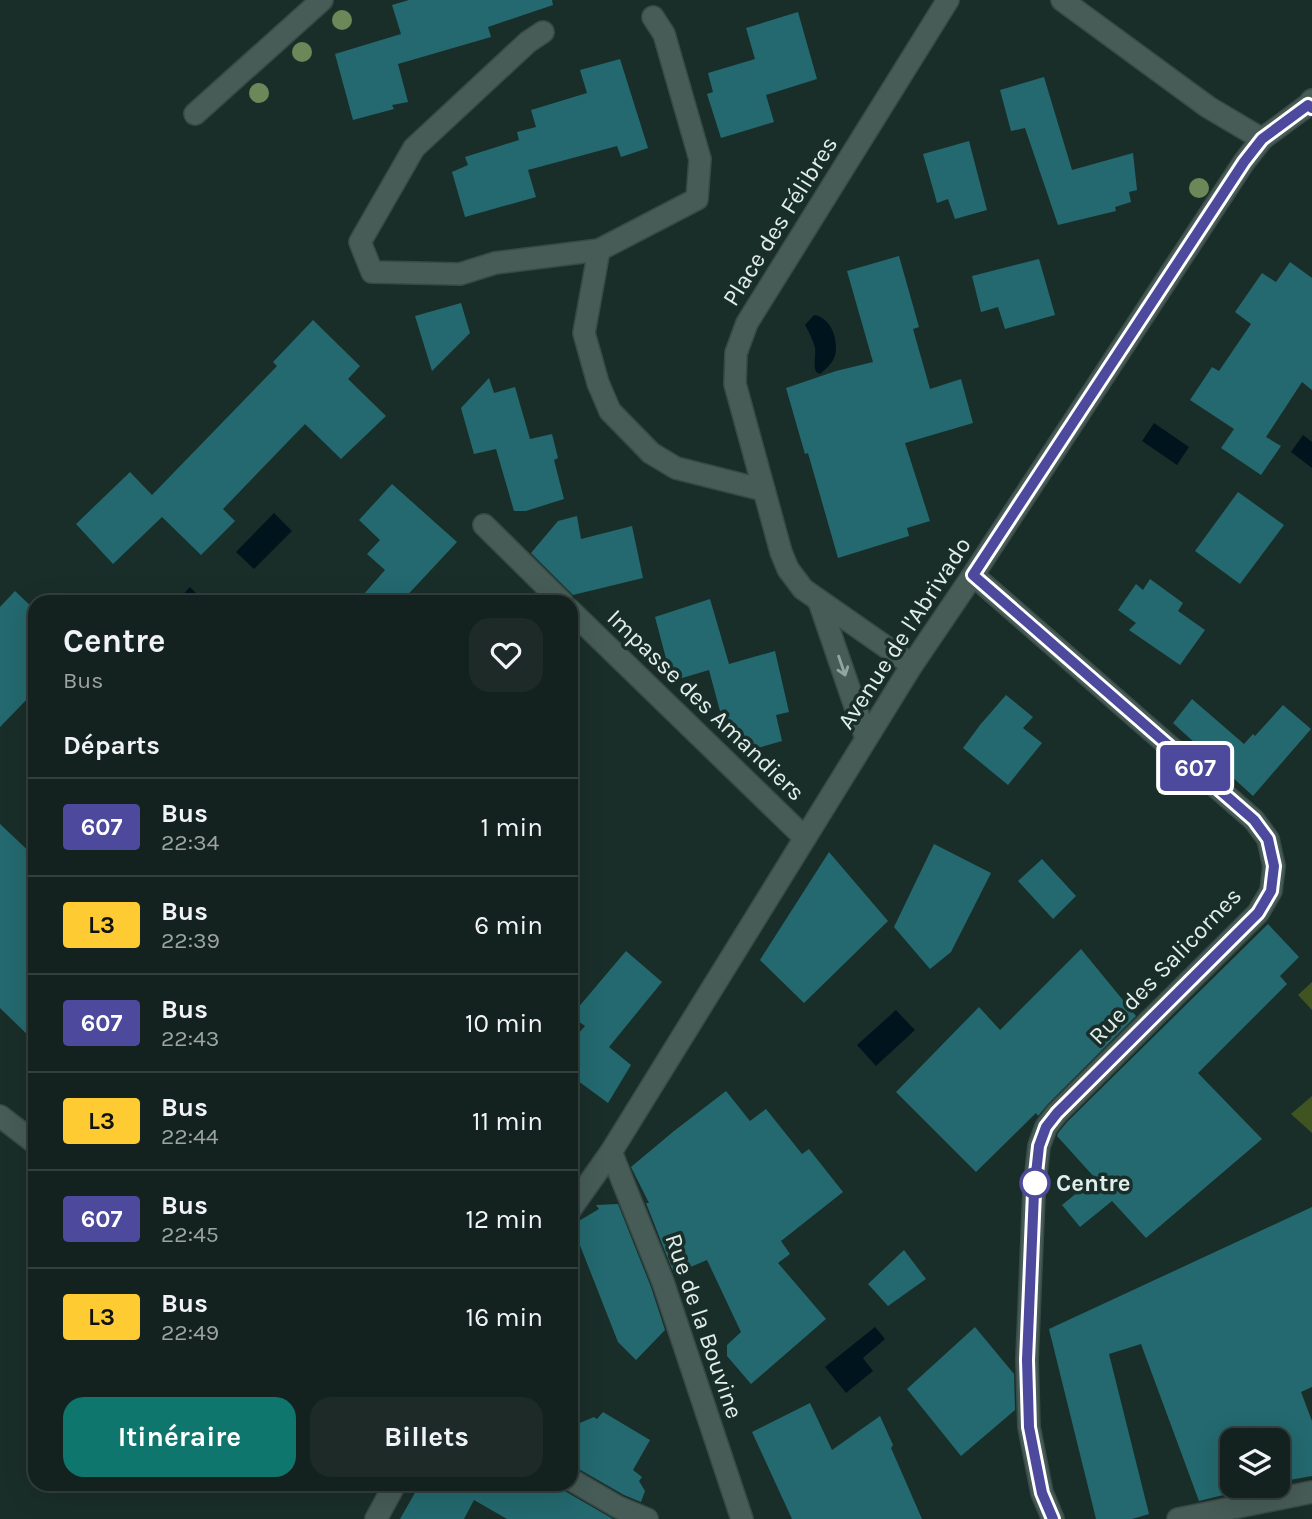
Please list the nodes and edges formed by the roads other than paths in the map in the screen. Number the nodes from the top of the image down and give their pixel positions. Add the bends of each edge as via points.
1 (322, 0) edge
2 (948, 0) edge
3 (1062, 0) edge
4 (653, 17) dead end
5 (543, 32) dead end
6 (1311, 104) edge
7 (195, 114) dead end
8 (1262, 139) junction
9 (599, 250) junction
10 (764, 490) junction
11 (484, 526) dead end
12 (973, 575) junction
13 (555, 595) edge
14 (820, 601) junction
15 (578, 618) edge
16 (912, 665) junction
17 (866, 738) junction
18 (805, 838) junction
19 (0, 1116) edge
20 (28, 1138) edge
21 (611, 1152) junction
22 (578, 1199) edge
23 (578, 1484) edge
24 (391, 1491) edge
25 (1312, 1492) edge
26 (376, 1519) edge
27 (647, 1519) edge
28 (742, 1519) edge
29 (1053, 1519) edge
30 (1178, 1519) edge

1 - 7 street
2 - 10 street, Place des Félibres via 747,323 736,354 735,384
3 - 8 street via 1208,107
4 - 9 street via 664,34 700,159 697,199
5 - 9 street via 414,148 360,242 372,272 460,274 495,263
6 - 8 street, Avenue de l'Abrivado
8 - 12 street, Avenue de l'Abrivado
9 - 10 street via 584,334 610,411 651,453 676,468
10 - 14 street, Place des Félibres via 788,569 803,589
11 - 13 street
12 - 16 street, Avenue de l'Abrivado
12 - 29 street, Rue des Salicornes via 1254,820 1268,839 1274,866 1271,891 1258,913 1057,1113 1039,1146 1027,1360 1029,1427 1042,1493
14 - 16 street, Place des Félibres
14 -> 17 street, Place des Félibres
15 - 18 street, Impasse des Amandiers
16 - 17 street, Avenue de l'Abrivado
17 - 18 street, Avenue de l'Abrivado
18 - 21 street, Avenue de l'Abrivado
19 - 20 street
21 - 22 street, Avenue de l'Abrivado
21 - 28 street, Rue de la Bouvine via 663,1282
23 - 27 street
24 - 26 street
25 - 30 street

